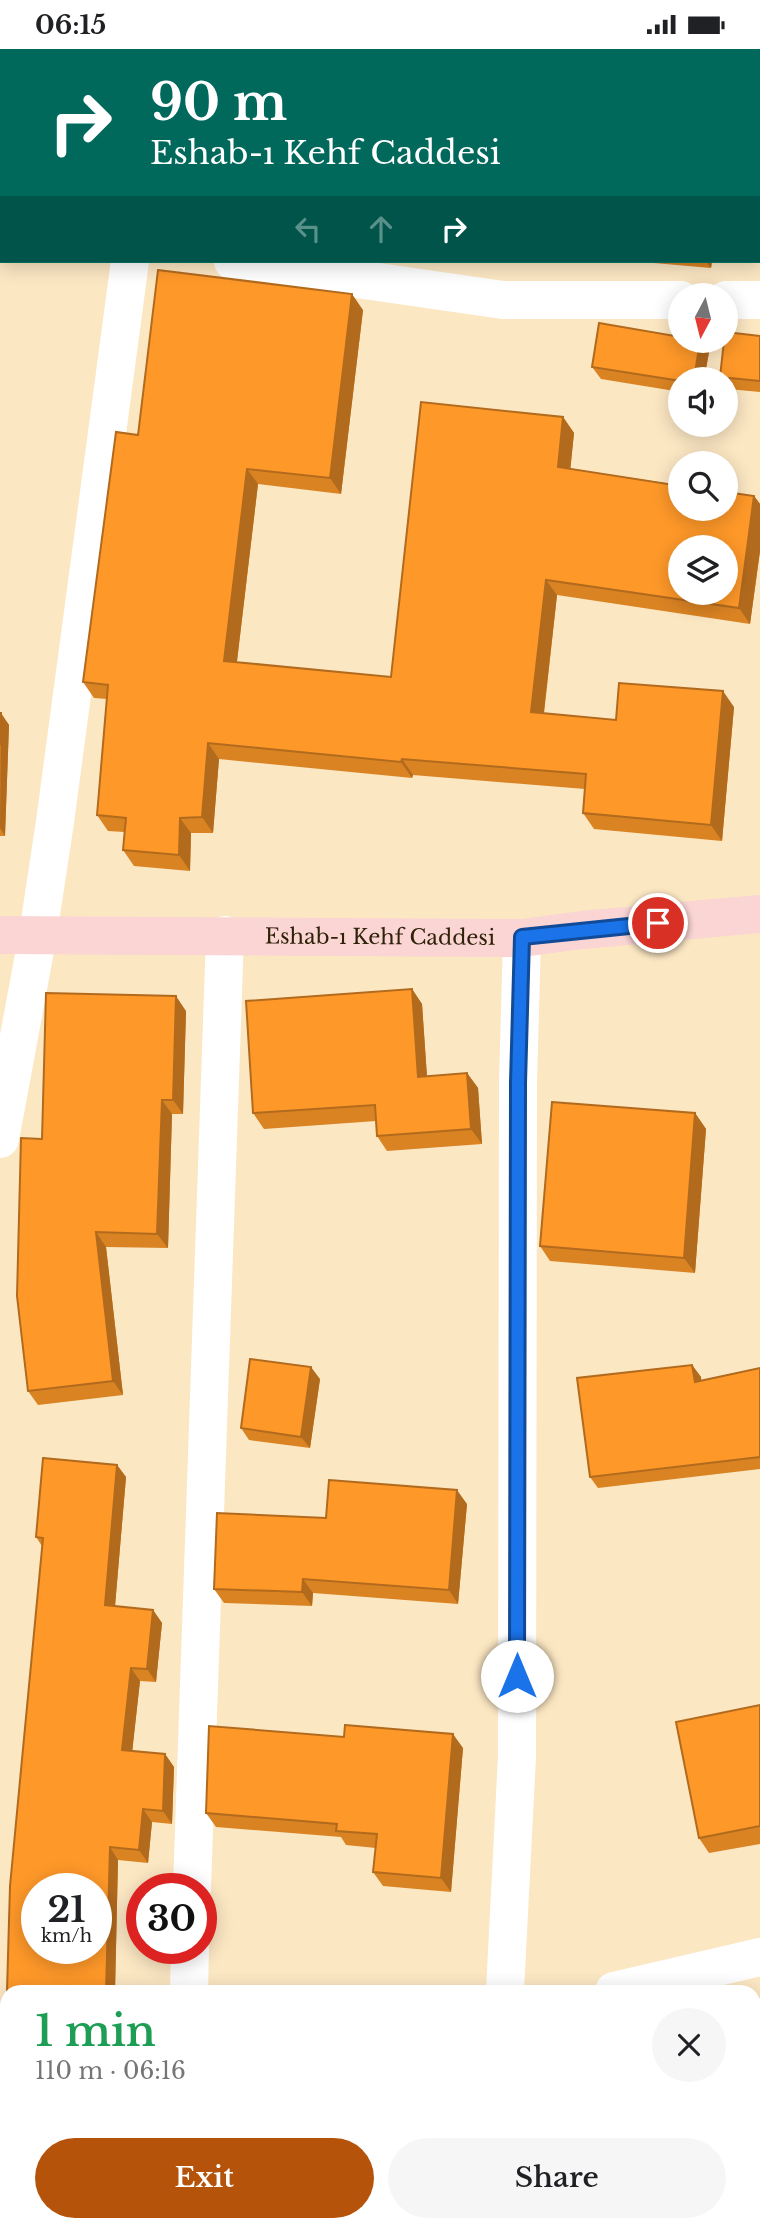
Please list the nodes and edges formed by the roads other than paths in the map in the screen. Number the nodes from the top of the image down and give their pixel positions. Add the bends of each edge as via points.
1 (130, 263) edge
2 (247, 263) edge
3 (668, 300) edge
4 (738, 300) edge
5 (760, 300) edge
6 (760, 914) edge
7 (38, 934) junction
8 (0, 935) edge
9 (225, 935) junction
10 (522, 937) junction
11 (0, 1139) edge
12 (193, 1873) edge
13 (760, 1957) edge
14 (190, 1964) edge
15 (189, 1985) edge
16 (505, 1985) edge
17 (640, 1985) edge

1 - 7 street
2 - 3 street via 502,300
4 - 5 street
6 - 10 street, Eshab-ı Kehf Caddesi
7 - 8 street, Eshab-ı Kehf Caddesi
7 - 9 street, Eshab-ı Kehf Caddesi
7 - 11 street
9 - 10 street, Eshab-ı Kehf Caddesi
9 - 12 street
10 - 16 street via 517,1756
13 - 17 street
14 - 15 street

